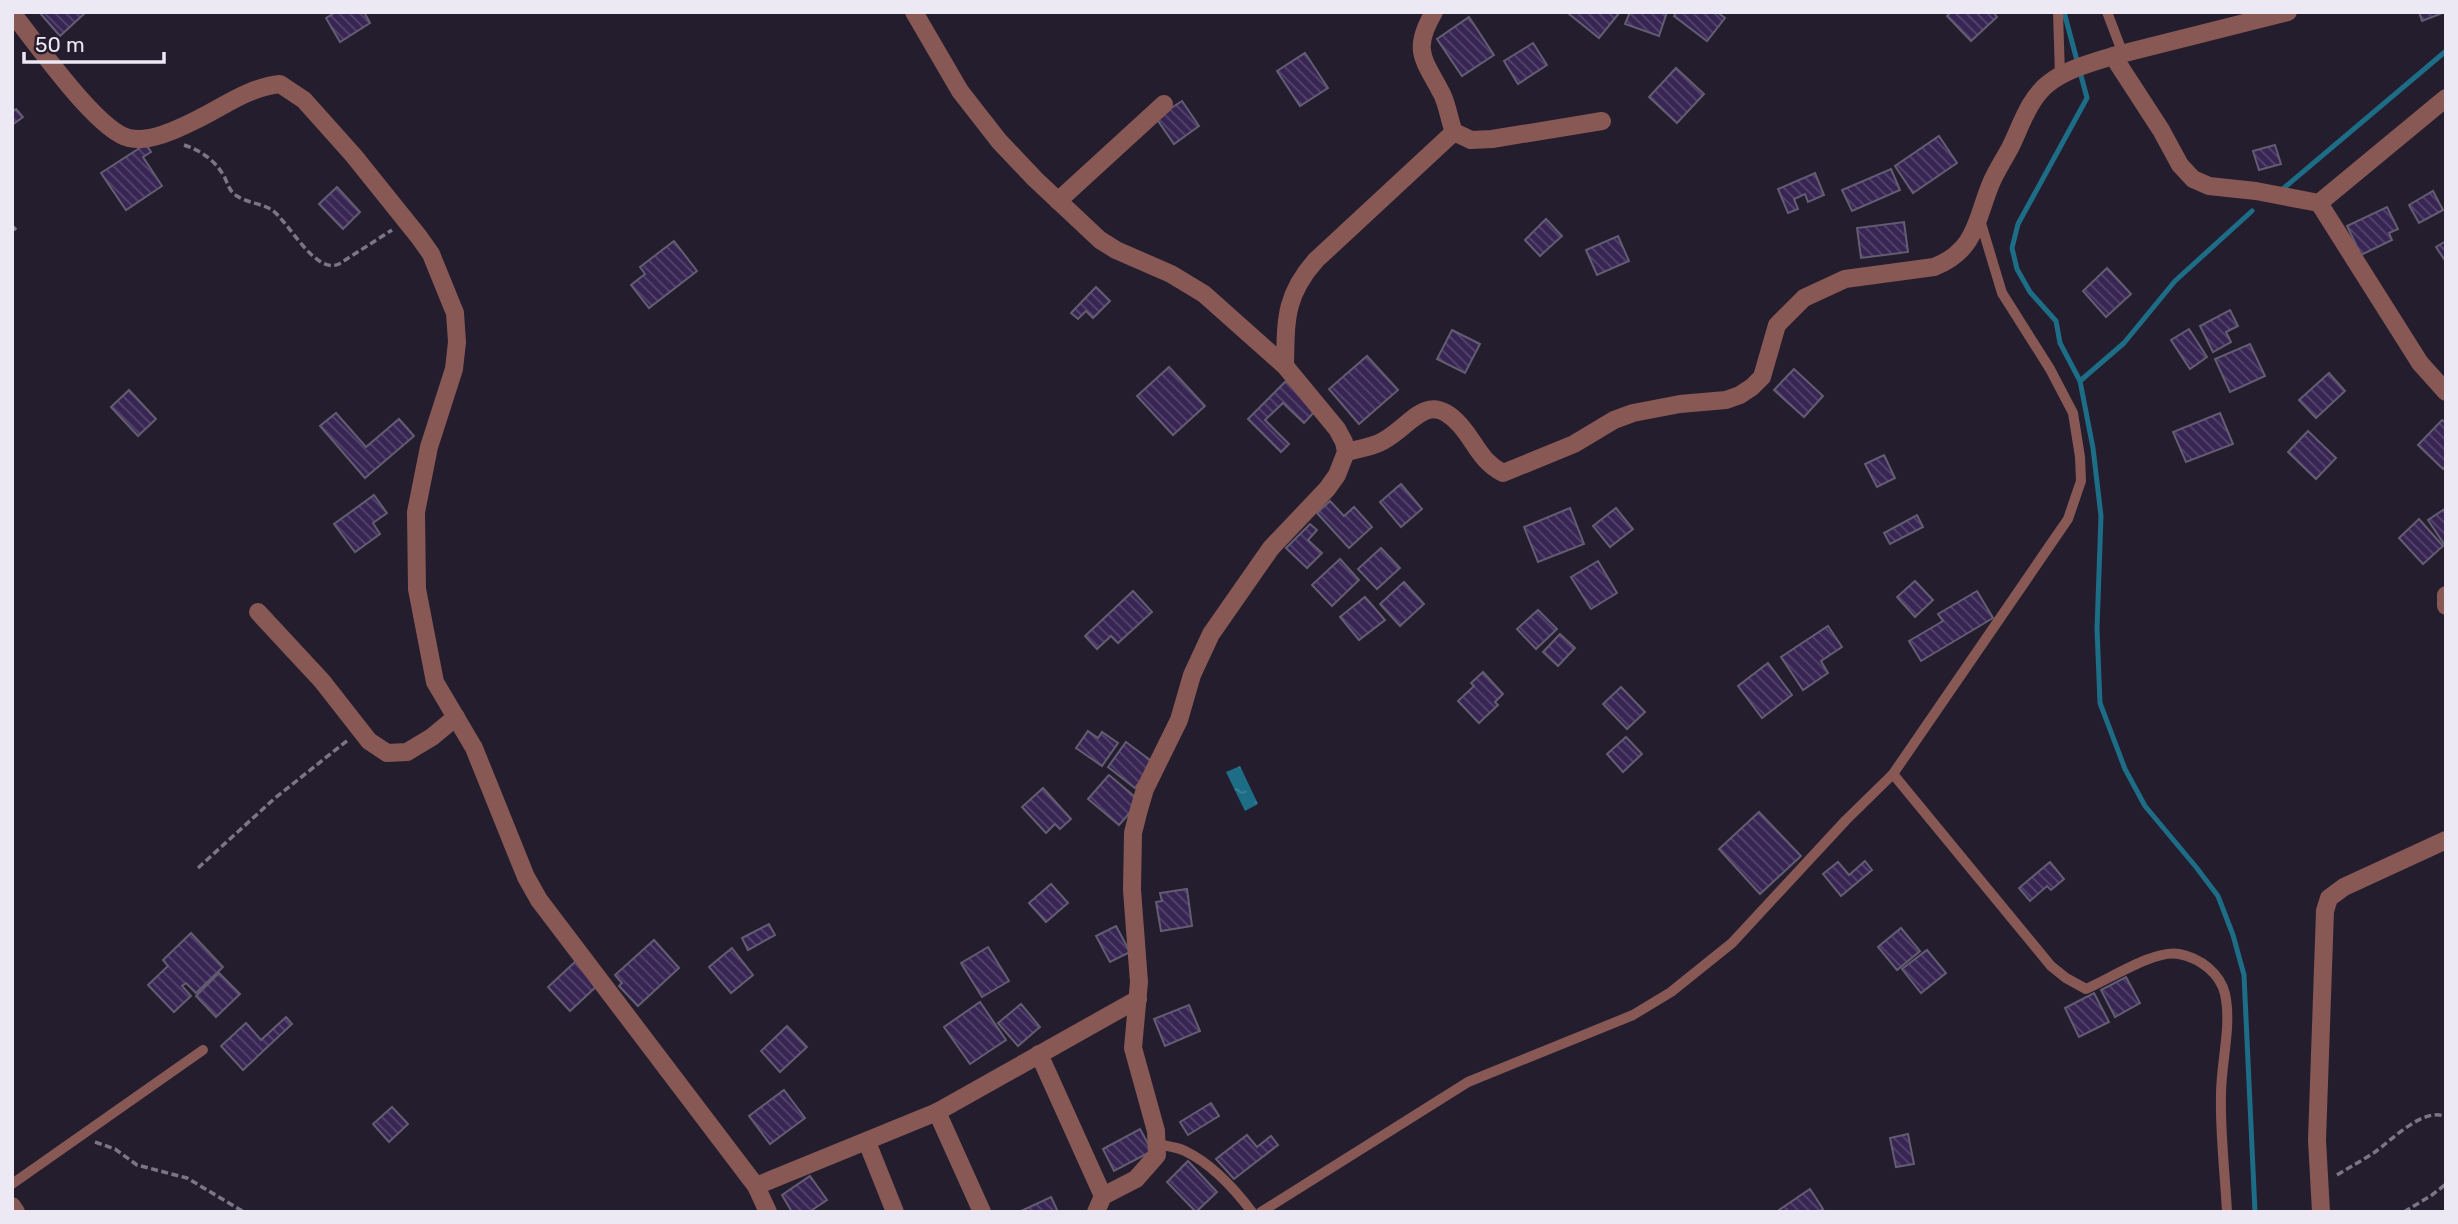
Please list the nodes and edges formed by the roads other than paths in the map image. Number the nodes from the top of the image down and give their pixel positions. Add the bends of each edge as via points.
1 (914, 12) edge
2 (1434, 12) edge
3 (2057, 12) edge
4 (2107, 12) edge
5 (2288, 12) edge
6 (12, 13) edge
7 (2113, 56) junction
8 (2064, 74) junction
9 (2446, 98) edge
10 (1164, 104) dead end
11 (1602, 121) dead end
12 (1454, 132) junction
13 (1058, 201) junction
14 (2319, 204) junction
15 (1980, 219) junction
16 (1285, 366) junction
17 (2446, 393) edge
18 (1346, 452) junction
19 (2446, 595) edge
20 (2446, 606) edge
21 (258, 612) dead end
22 (456, 717) junction
23 (1893, 774) junction
24 (2446, 840) edge
25 (1138, 999) junction
26 (203, 1050) dead end
27 (1039, 1054) junction
28 (937, 1112) junction
29 (867, 1142) junction
30 (1157, 1144) junction
31 (12, 1184) edge
32 (756, 1186) junction
33 (1100, 1204) edge
34 (12, 1206) edge
35 (16, 1212) edge
36 (768, 1212) edge
37 (895, 1212) edge
38 (982, 1212) edge
39 (1252, 1212) edge
40 (1261, 1212) edge
41 (2227, 1212) edge
42 (2321, 1212) edge

1 - 13 street via 960,91 999,141
2 - 12 street via 1422,39 1422,55
3 - 8 lane
4 - 7 lane
5 - 7 street
6 - 22 street via 89,108 104,124 128,138 156,136 261,88 280,84 304,100 355,156 431,254 450,295 458,329 454,369 429,447 415,512 417,589 435,682
7 - 8 street
7 - 14 street via 2193,179 2209,186
8 - 15 street via 2041,92 2020,125 1991,183
9 - 14 street
10 - 13 street
11 - 12 street via 1492,139 1471,140
12 - 16 street via 1301,276 1286,320
13 - 16 street via 1100,240 1204,294
14 - 17 street via 2420,363
15 - 18 street via 1947,262 1927,269 1844,279 1804,298 1777,325 1762,377 1740,395 1633,413 1503,473 1481,456 1461,426 1436,408 1412,417 1383,441
15 - 23 lane via 2002,293 2073,413 2081,481 2068,519
16 - 18 street via 1336,429
18 - 25 street via 1327,489 1271,548 1211,634 1192,675 1179,720 1145,789 1133,843
19 - 20 street
21 - 22 street via 322,681 369,741 387,753 407,752
22 - 32 street via 487,774 539,901
23 - 40 lane via 1732,943 1671,992 1633,1015 1468,1082
23 - 41 lane via 2066,978 2086,989 2143,960 2177,953 2216,974 2225,993 2221,1095
24 - 42 street via 2329,898 2324,925 2317,1140
25 - 27 street
25 - 30 street via 1133,1048
26 - 31 lane
27 - 28 street
27 - 33 street
28 - 29 street
28 - 38 street
29 - 32 street
29 - 37 street
30 - 33 street via 1157,1156 1144,1171
30 - 39 lane via 1183,1149 1208,1166
32 - 36 street
34 - 35 street

